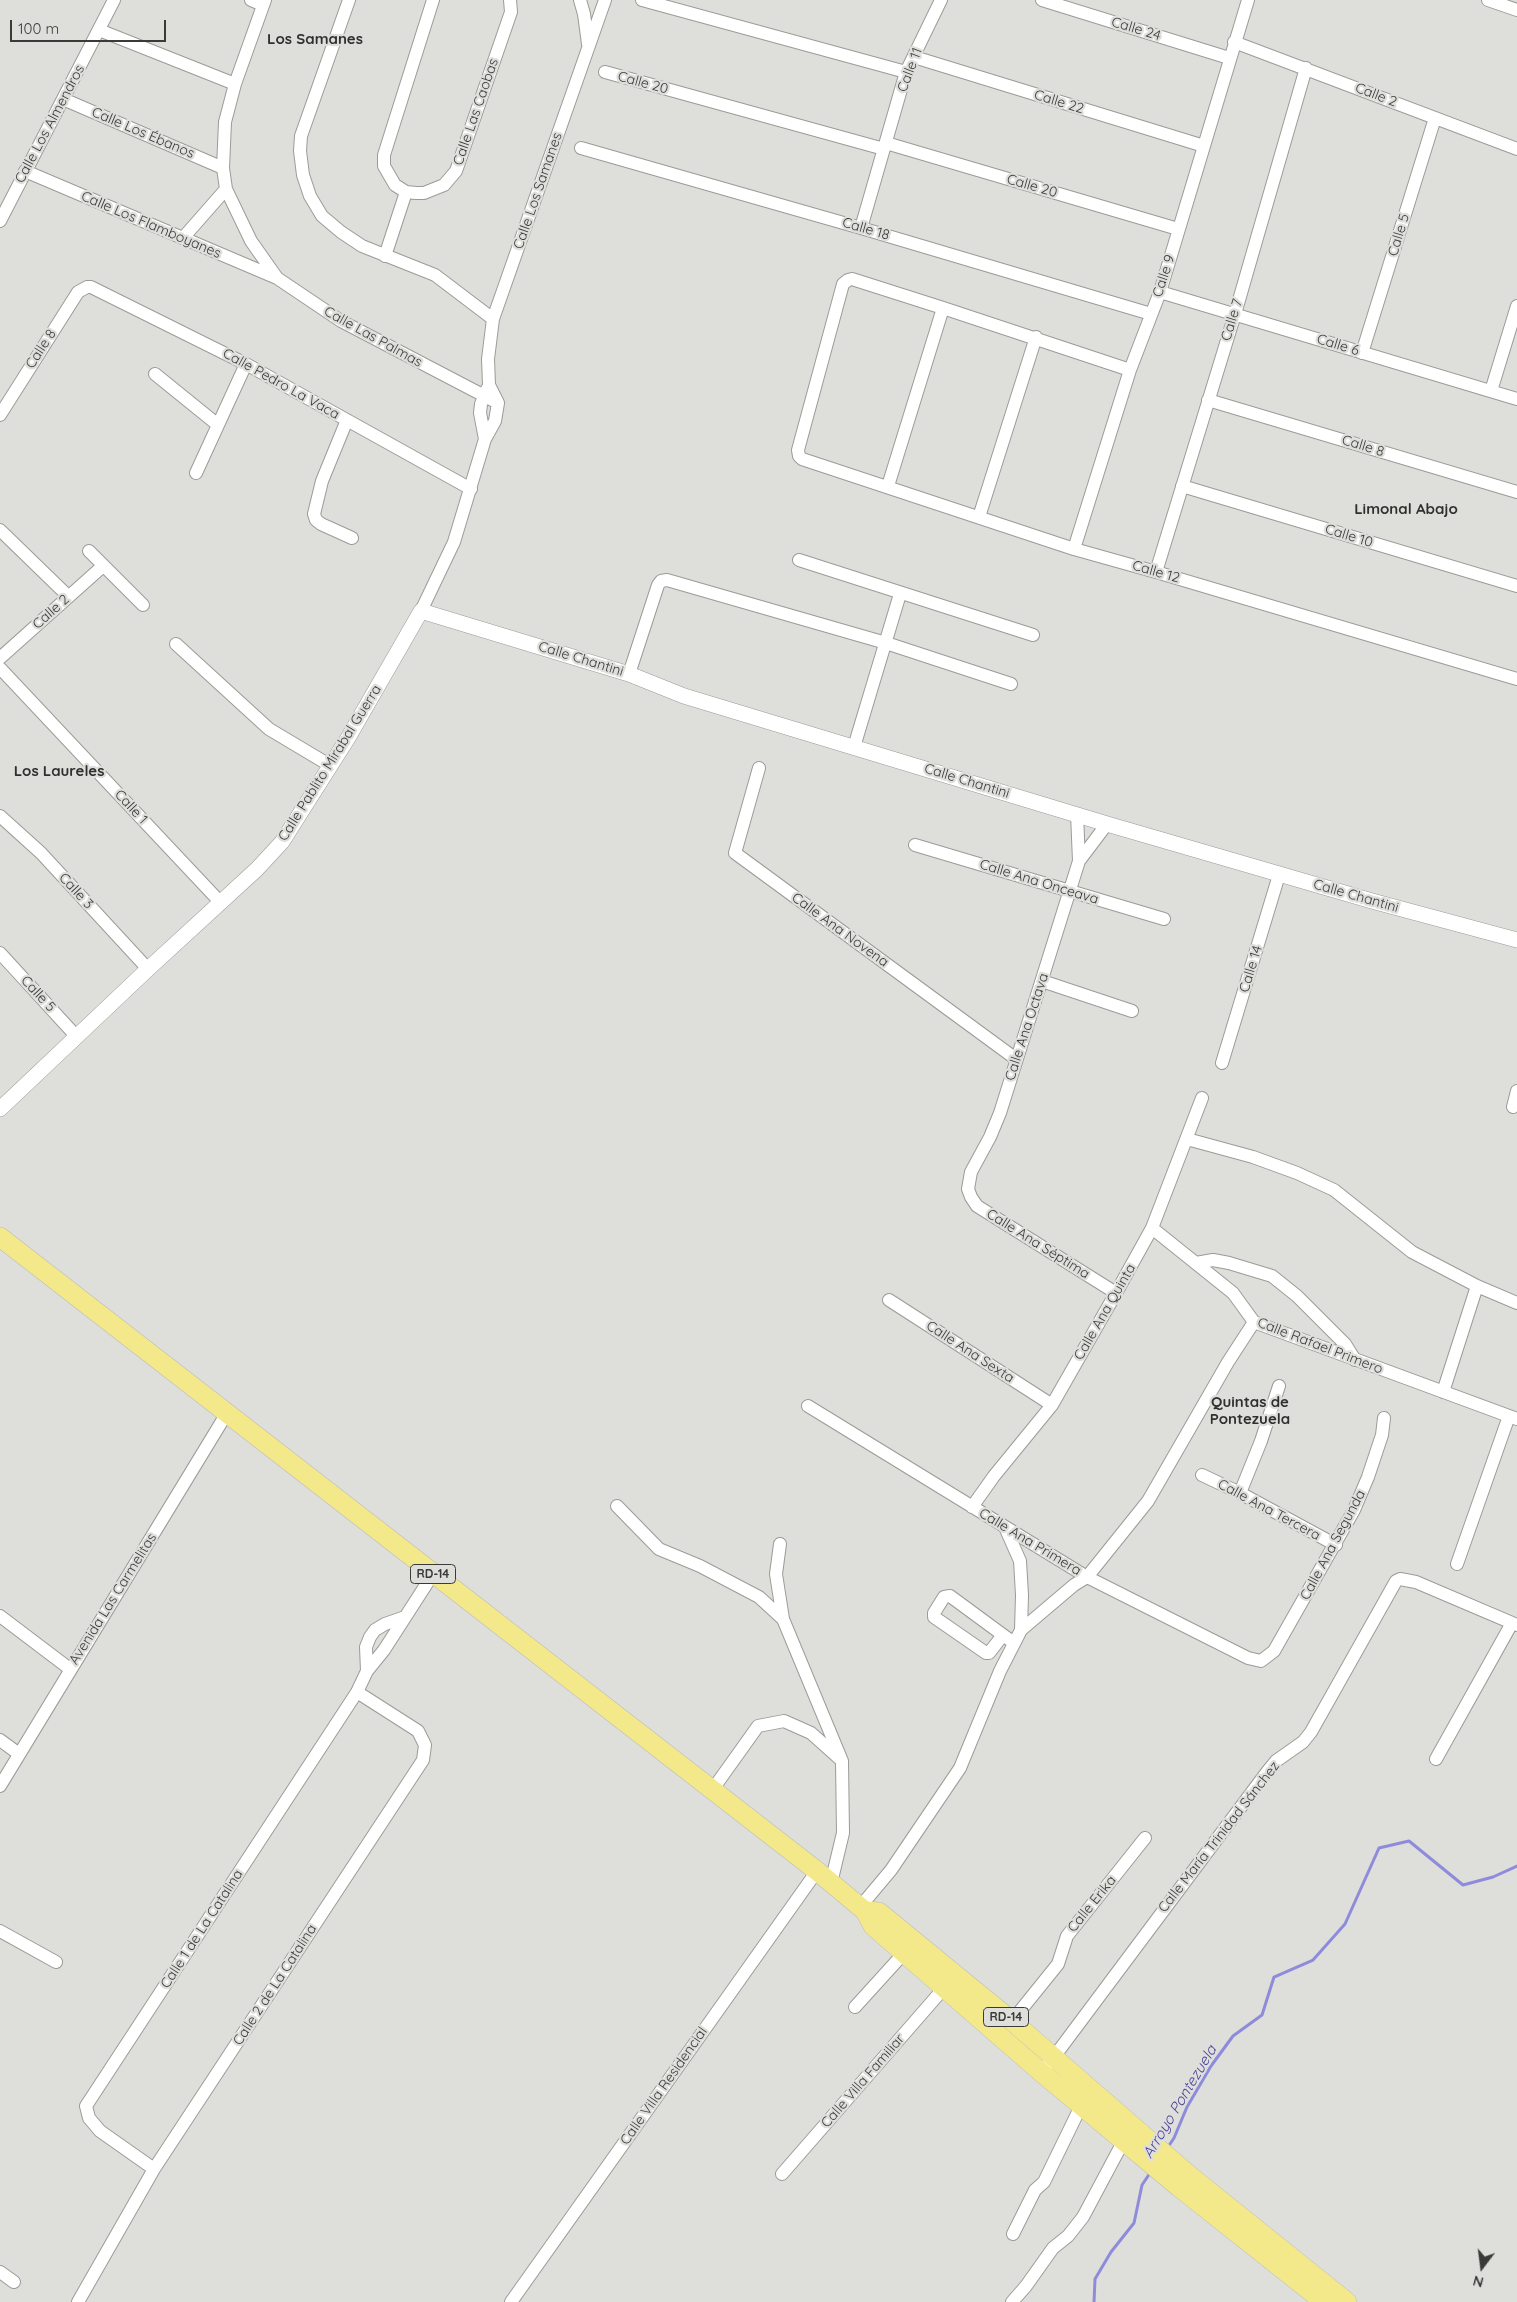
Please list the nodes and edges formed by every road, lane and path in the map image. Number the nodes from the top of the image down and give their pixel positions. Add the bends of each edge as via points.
1 (114, 0) edge
2 (349, 0) edge
3 (432, 0) edge
4 (510, 0) edge
5 (580, 0) edge
6 (605, 0) edge
7 (642, 0) edge
8 (941, 0) edge
9 (1042, 0) edge
10 (1248, 0) edge
11 (1488, 0) edge
12 (259, 2) edge
13 (1517, 10) edge
14 (99, 30) junction
15 (1234, 42) junction
16 (588, 48) junction
17 (914, 57) junction
18 (1230, 58) junction
19 (1306, 68) junction
20 (605, 72) dead end
21 (906, 72) junction
22 (235, 84) junction
23 (63, 99) junction
24 (1435, 118) junction
25 (885, 146) junction
26 (1204, 146) junction
27 (581, 148) dead end
28 (1517, 149) edge
29 (222, 168) junction
30 (25, 171) junction
31 (226, 189) junction
32 (406, 192) junction
33 (0, 221) edge
34 (861, 228) junction
35 (1178, 229) junction
36 (183, 238) junction
37 (385, 256) junction
38 (277, 278) junction
39 (87, 287) joint
40 (1160, 292) junction
41 (1517, 306) edge
42 (943, 308) junction
43 (1151, 314) junction
44 (1235, 314) junction
45 (493, 319) junction
46 (1036, 337) junction
47 (1362, 353) junction
48 (246, 364) junction
49 (1130, 370) junction
50 (155, 374) dead end
51 (486, 390) junction
52 (1491, 391) junction
53 (1517, 399) edge
54 (1208, 400) junction
55 (0, 415) edge
56 (346, 420) junction
57 (218, 425) junction
58 (485, 439) junction
59 (196, 473) dead end
60 (888, 486) junction
61 (1182, 486) junction
62 (471, 489) junction
63 (1517, 492) edge
64 (979, 517) junction
65 (0, 530) edge
66 (352, 538) dead end
67 (1074, 550) junction
68 (89, 551) dead end
69 (799, 560) dead end
70 (103, 566) junction
71 (1156, 572) junction
72 (1517, 586) edge
73 (900, 594) junction
74 (68, 596) junction
75 (143, 605) dead end
76 (421, 611) junction
77 (1033, 636) dead end
78 (886, 643) junction
79 (176, 644) dead end
80 (0, 658) edge
81 (0, 668) edge
82 (629, 674) junction
83 (1517, 680) edge
84 (1011, 684) dead end
85 (854, 747) junction
86 (331, 766) junction
87 (758, 768) dead end
88 (1077, 814) junction
89 (0, 816) edge
90 (1107, 824) junction
91 (915, 845) dead end
92 (1079, 862) junction
93 (1280, 875) junction
94 (1070, 891) junction
95 (221, 902) junction
96 (1164, 919) dead end
97 (1517, 940) edge
98 (0, 953) edge
99 (148, 969) junction
100 (1042, 981) junction
101 (1132, 1011) dead end
102 (76, 1036) junction
103 (1016, 1060) junction
104 (1222, 1063) dead end
105 (1517, 1091) edge
106 (1202, 1098) dead end
107 (3, 1101) edge
108 (1513, 1107) dead end
109 (1187, 1139) junction
110 (968, 1189) joint
111 (1152, 1228) junction
112 (0, 1237) edge
113 (1196, 1263) junction
114 (1477, 1286) junction
115 (1116, 1293) junction
116 (889, 1300) dead end
117 (1517, 1302) edge
118 (1254, 1322) junction
119 (1355, 1360) junction
120 (1279, 1386) dead end
121 (1443, 1392) junction
122 (1052, 1405) junction
123 (808, 1406) dead end
124 (227, 1414) junction
125 (1513, 1417) edge
126 (1384, 1418) dead end
127 (1202, 1475) dead end
128 (1240, 1493) junction
129 (617, 1506) dead end
130 (972, 1507) junction
131 (1005, 1527) junction
132 (780, 1544) dead end
133 (1336, 1545) junction
134 (1457, 1564) dead end
135 (433, 1574) junction
136 (1087, 1577) junction
137 (0, 1616) edge
138 (405, 1618) junction
139 (783, 1619) junction
140 (1514, 1624) edge
141 (1021, 1630) junction
142 (1002, 1635) junction
143 (1014, 1643) junction
144 (1262, 1661) joint
145 (70, 1669) junction
146 (367, 1671) junction
147 (356, 1692) junction
148 (0, 1740) edge
149 (0, 1751) edge
150 (16, 1758) junction
151 (1436, 1759) dead end
152 (842, 1761) junction
153 (0, 1786) edge
154 (713, 1789) junction
155 (1145, 1838) dead end
156 (817, 1871) junction
157 (831, 1883) junction
158 (863, 1909) junction
159 (0, 1931) edge
160 (904, 1953) junction
161 (56, 1962) dead end
162 (944, 1988) junction
163 (855, 2007) dead end
164 (1012, 2021) junction
165 (1048, 2066) junction
166 (1081, 2106) junction
167 (1132, 2141) junction
168 (154, 2169) junction
169 (782, 2174) dead end
170 (1184, 2182) junction
171 (1013, 2234) dead end
172 (0, 2272) edge
173 (14, 2282) dead end
174 (78, 2302) edge
175 (511, 2302) edge
176 (1012, 2302) edge
177 (1324, 2302) edge
178 (1347, 2302) edge

1 - 14 street, Calle Los Almendros
2 - 37 street via 301,136 303,175 322,216 362,246
3 - 32 street via 384,155 388,176
4 - 32 street, Calle Las Caobas via 511,12 456,171 444,186 424,193
5 - 16 street
6 - 16 street, Calle Los Samanes
7 - 21 street
8 - 17 street, Calle 11
9 - 18 street, Calle 24
10 - 15 street, Calle 9
11 - 13 street
12 - 22 street, Calle Las Palmas
14 - 22 street
14 - 23 street, Calle Los Almendros
15 - 18 street, Calle 9
15 - 19 street, Calle 2
16 - 45 street, Calle Los Samanes
17 - 21 street, Calle 11
17 - 26 street, Calle 22
18 - 26 street, Calle 9
19 - 24 street, Calle 2
19 - 44 street, Calle 7
20 - 25 street, Calle 20
21 - 25 street, Calle 11
22 - 29 street, Calle Las Palmas via 225,122
23 - 29 street, Calle Los Ébanos
23 - 30 street, Calle Los Almendros
24 - 28 street, Calle 2
24 - 47 street, Calle 5
25 - 34 street, Calle 11
25 - 35 street, Calle 20
26 - 35 street, Calle 9
27 - 34 street, Calle 18
29 - 31 street, Calle Las Palmas
30 - 33 street, Calle Los Almendros
30 - 36 street, Calle Los Flamboyanes
31 - 36 street
31 - 38 street, Calle Las Palmas via 251,241
32 - 37 street
34 - 43 street, Calle 18
35 - 40 street, Calle 9
36 - 38 street, Calle Los Flamboyanes
37 - 45 street via 435,276
38 - 51 street, Calle Las Palmas via 340,321
39 - 48 street, Calle Pedro La Vaca
39 - 55 street, Calle 8 via 78,292
40 - 43 street, Calle 9
40 - 44 street, Calle 6
41 - 52 street
42 - 46 street
42 - 60 street
42 - 60 street, Calle 12 via 852,279 843,284 799,456
43 - 49 street, Calle 9
44 - 47 street, Calle 6
44 - 54 street, Calle 7
45 - 51 street, Calle Los Samanes
46 - 49 street
46 - 64 street
47 - 52 street, Calle 6
48 - 56 street, Calle Pedro La Vaca
48 - 57 street
49 - 67 street, Calle 9
50 - 57 street
51 - 58 street, Calle Los Samanes via 480,413
51 - 58 street, Calle Los Samanes via 498,403 495,421
52 - 53 street, Calle 6
54 - 61 street, Calle 7
54 - 63 street, Calle 8
56 - 62 street, Calle Pedro La Vaca
56 - 66 street via 322,481 314,514 321,524
57 - 59 street
58 - 62 street, Calle Pablito Mirabal Guerra
60 - 64 street, Calle 12
61 - 71 street, Calle 7
61 - 72 street, Calle 10
62 - 76 street, Calle Pablito Mirabal Guerra via 454,542
64 - 67 street, Calle 12
65 - 74 street
67 - 71 street, Calle 12
68 - 70 street
69 - 73 street
70 - 74 street, Calle 2
70 - 75 street
71 - 83 street, Calle 12
73 - 77 street
73 - 78 street
74 - 80 street, Calle 2
76 - 82 street, Calle Chantini
76 - 86 street, Calle Pablito Mirabal Guerra
78 - 82 street via 667,580 658,585
78 - 84 street
78 - 85 street
79 - 86 street via 270,729
81 - 95 street, Calle 1
82 - 85 street, Calle Chantini via 684,696
85 - 88 street, Calle Chantini
86 - 95 street, Calle Pablito Mirabal Guerra via 282,842
87 - 103 street, Calle Ana Novena via 735,853
88 - 90 street, Calle Chantini
88 - 92 street, Calle Ana Octava
89 - 99 street, Calle 3 via 41,853
90 - 92 street, Calle Ana Octava
90 - 93 street, Calle Chantini
91 - 94 street, Calle Ana Onceava
92 - 94 street, Calle Ana Octava
93 - 97 street, Calle Chantini
93 - 104 street, Calle 14
94 - 96 street, Calle Ana Onceava
94 - 100 street, Calle Ana Octava
95 - 99 street, Calle Pablito Mirabal Guerra
98 - 102 street, Calle 5
99 - 102 street, Calle Pablito Mirabal Guerra
100 - 101 street
100 - 103 street, Calle Ana Octava
102 - 107 street, Calle Pablito Mirabal Guerra
103 - 110 street, Calle Ana Octava via 1000,1113 971,1172
105 - 108 street
106 - 109 street, Calle Ana Quinta
109 - 111 street, Calle Ana Quinta
109 - 114 street via 1254,1157 1334,1190 1412,1252
110 - 115 street, Calle Ana Séptima via 977,1206
111 - 113 street, Calle Rafael Primero
111 - 115 street, Calle Ana Quinta
112 - 124 main road, RD-14
113 - 118 street, Calle Rafael Primero via 1233,1293
113 - 119 street via 1213,1260 1229,1263 1260,1271 1282,1283 1345,1344
114 - 117 street
114 - 121 street
115 - 122 street, Calle Ana Quinta
116 - 122 street, Calle Ana Sexta
118 - 119 street, Calle Rafael Primero
118 - 136 street via 1148,1501
119 - 121 street, Calle Rafael Primero
120 - 128 street via 1262,1441
121 - 125 street, Calle Rafael Primero
122 - 130 street, Calle Ana Quinta
123 - 130 street, Calle Ana Primera
124 - 135 main road, RD-14
124 - 145 street, Avenida Las Carmelitas
125 - 134 street
126 - 133 street, Calle Ana Segunda via 1368,1477
127 - 128 street, Calle Ana Tercera
128 - 133 street, Calle Ana Tercera
129 - 139 street via 659,1549 759,1597
130 - 131 street, Calle Ana Primera
131 - 136 street, Calle Ana Primera
131 - 141 street via 1020,1561
132 - 139 street via 776,1574
133 - 144 street, Calle Ana Segunda via 1274,1652
135 - 138 street, Calle 1 de La Catalina
135 - 154 main road, RD-14
136 - 141 street
136 - 144 street, Calle Ana Primera via 1248,1658
137 - 145 street
138 - 146 street, Calle 1 de La Catalina
138 - 146 street via 375,1630 366,1647
139 - 152 street
140 - 151 street
140 - 165 street, Calle María Trinidad Sánchez via 1416,1582 1396,1581 1311,1732 1267,1772
141 - 143 street
142 - 142 street via 947,1595 934,1613 934,1617 986,1653
142 - 143 street
143 - 158 street via 960,1768
145 - 150 street, Avenida Las Carmelitas
146 - 147 street, Calle 1 de La Catalina
147 - 168 street, Calle 1 de La Catalina via 86,2106 89,2118 100,2131
147 - 168 street, Calle 2 de La Catalina via 418,1731 425,1745 423,1760
148 - 150 street
149 - 150 street
150 - 153 street, Avenida Las Carmelitas
152 - 154 street via 810,1734 784,1721 758,1726
152 - 157 street via 842,1833
154 - 156 main road, RD-14
155 - 164 street, Calle Erika via 1066,1936 1058,1964
156 - 157 main road, RD-14
156 - 175 street, Calle Villa Residencial
157 - 158 main road, RD-14
158 - 160 main road, RD-14 via 873,1926
158 - 164 main road, RD-14 via 879,1912
159 - 161 street
160 - 162 main road, RD-14
160 - 163 street
162 - 165 main road, RD-14
162 - 169 street, Calle Villa Familiar
164 - 165 main road, RD-14
165 - 166 main road, RD-14
165 - 167 main road, RD-14
166 - 167 main road, RD-14
166 - 171 street via 1044,2182 1035,2190
167 - 170 main road, RD-14
167 - 176 street via 1083,2217 1053,2248
168 - 174 street, Calle 2 de La Catalina
170 - 177 main road, RD-14
170 - 178 main road, RD-14
172 - 173 street

